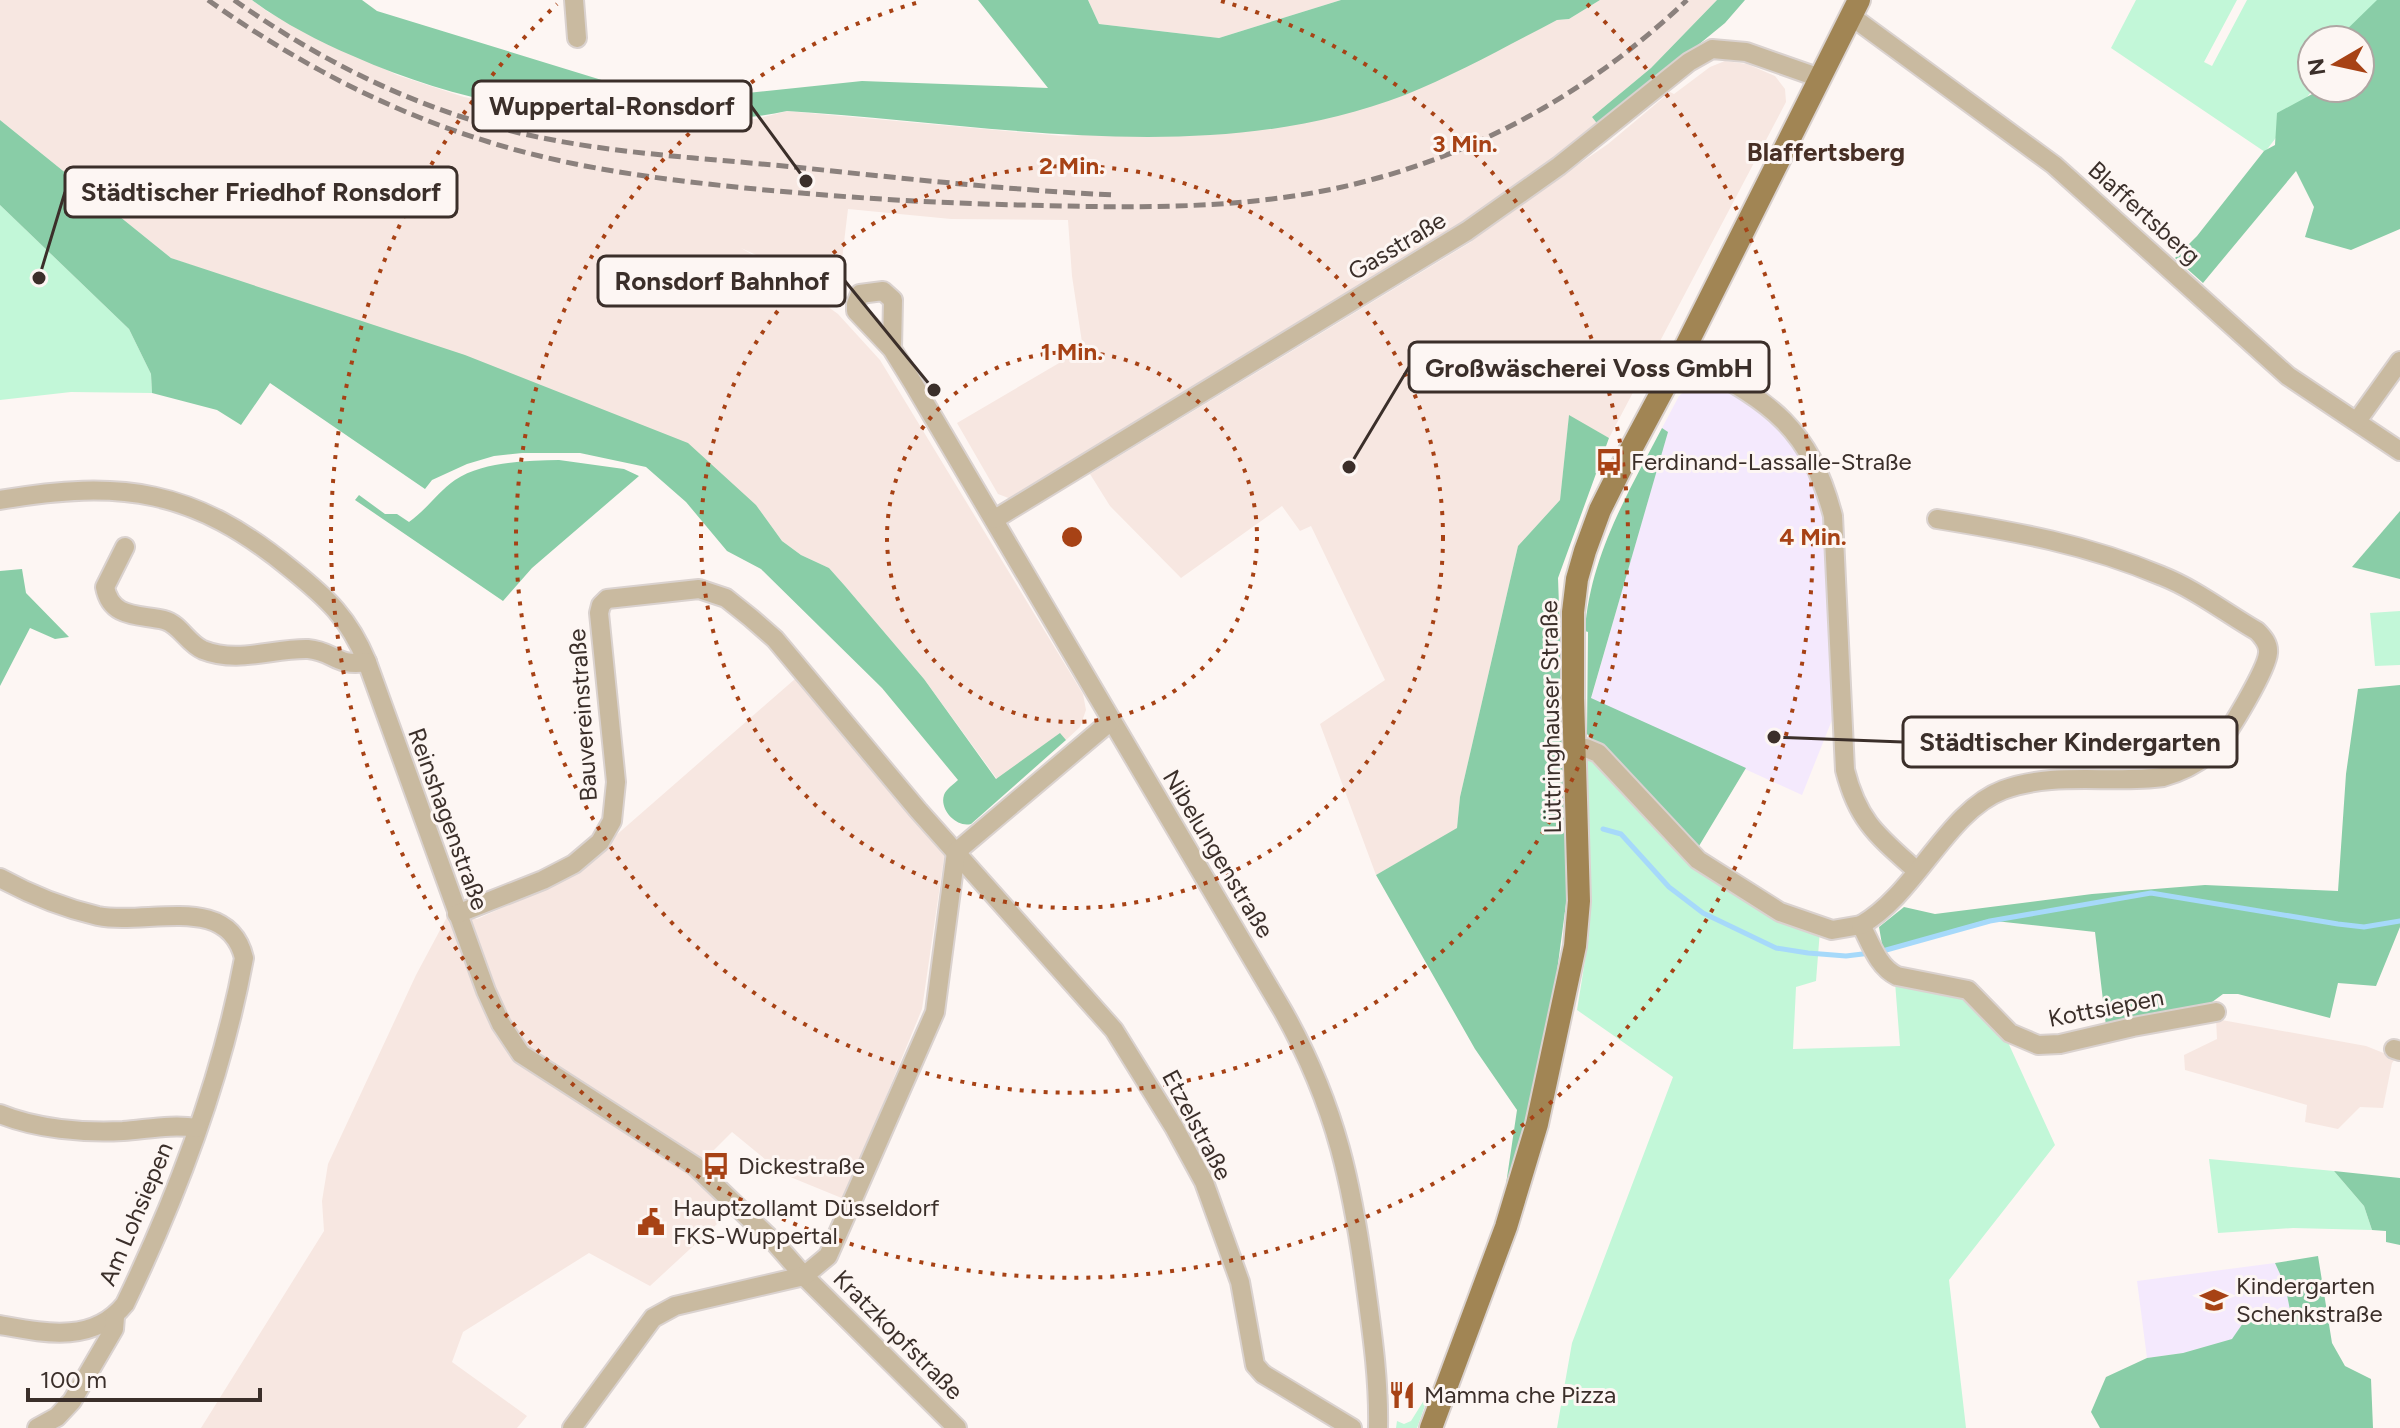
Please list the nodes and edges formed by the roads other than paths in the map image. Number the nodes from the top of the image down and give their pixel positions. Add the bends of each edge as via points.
1 (574, 0) edge
2 (1855, 8) edge
3 (577, 38) dead end
4 (1820, 78) junction
5 (892, 349) dead end
6 (1682, 354) junction
7 (2400, 361) edge
8 (2357, 421) junction
9 (2400, 451) edge
10 (0, 500) edge
11 (995, 519) junction
12 (1937, 519) dead end
13 (125, 547) dead end
14 (367, 662) junction
15 (1111, 721) junction
16 (1586, 748) dead end
17 (956, 852) junction
18 (1917, 871) junction
19 (0, 878) edge
20 (457, 914) junction
21 (1861, 925) junction
22 (2216, 1012) dead end
23 (0, 1114) edge
24 (197, 1128) junction
25 (804, 1276) junction
26 (115, 1317) junction
27 (0, 1325) edge
28 (37, 1428) edge
29 (572, 1428) edge
30 (957, 1428) edge
31 (1352, 1428) edge
32 (1378, 1428) edge
33 (1431, 1428) edge

1 - 3 street
2 - 4 main road, Lüttringhauser Straße
2 - 8 street, Blaffertsberg via 2054,165 2288,376
4 - 6 main road, Lüttringhauser Straße
4 - 11 street, Gasstraße via 1746,52 1712,49 1467,231
5 - 11 street, Nibelungenstraße
6 - 18 street via 1775,410 1814,462 1833,516 1845,770 1851,795 1878,836
6 - 33 main road, Lüttringhauser Straße via 1600,510 1577,579 1575,946 1537,1124 1511,1212
7 - 8 street
8 - 9 street, Blaffertsberg
10 - 14 street, Reinshagenstraße via 121,491 201,510 269,550 330,601 358,639
11 - 15 street, Nibelungenstraße
12 - 18 street via 2044,537 2165,577 2257,631 2268,652 2238,718 2190,767 2148,779 2043,781 2001,790 1965,816
13 - 14 street via 105,587 112,604 129,615 167,620 202,649 225,656 305,649 348,664
14 - 20 street, Reinshagenstraße
15 - 17 street
15 - 32 street, Nibelungenstraße via 1283,1011 1324,1095 1357,1216 1374,1343
16 - 21 street via 1598,753 1698,860 1792,917 1832,930
17 - 20 street, Bauvereinstraße via 775,639 726,598 699,589 607,599 599,613 616,782 612,821 600,842 574,864
17 - 25 street via 935,1012 828,1256
17 - 31 street, Etzelstraße via 1114,1030 1174,1127 1204,1182 1240,1282 1256,1367
18 - 21 street via 1891,904
19 - 24 street, Am Lohsiepen via 58,906 102,917 208,918 232,931 244,958
20 - 25 street, Reinshagenstraße via 501,1024 521,1054 695,1166
21 - 22 street, Kottsiepen via 1888,972 1968,990 2010,1033 2038,1045
23 - 24 street, Am Lohsiepen via 67,1129
24 - 26 street, Am Lohsiepen via 144,1265
25 - 29 street via 675,1306 653,1318
25 - 30 street, Kratzkopfstraße
26 - 27 street, Am Lohsiepen via 89,1330 61,1335
26 - 28 street, Am Lohsiepen via 114,1329 72,1401

